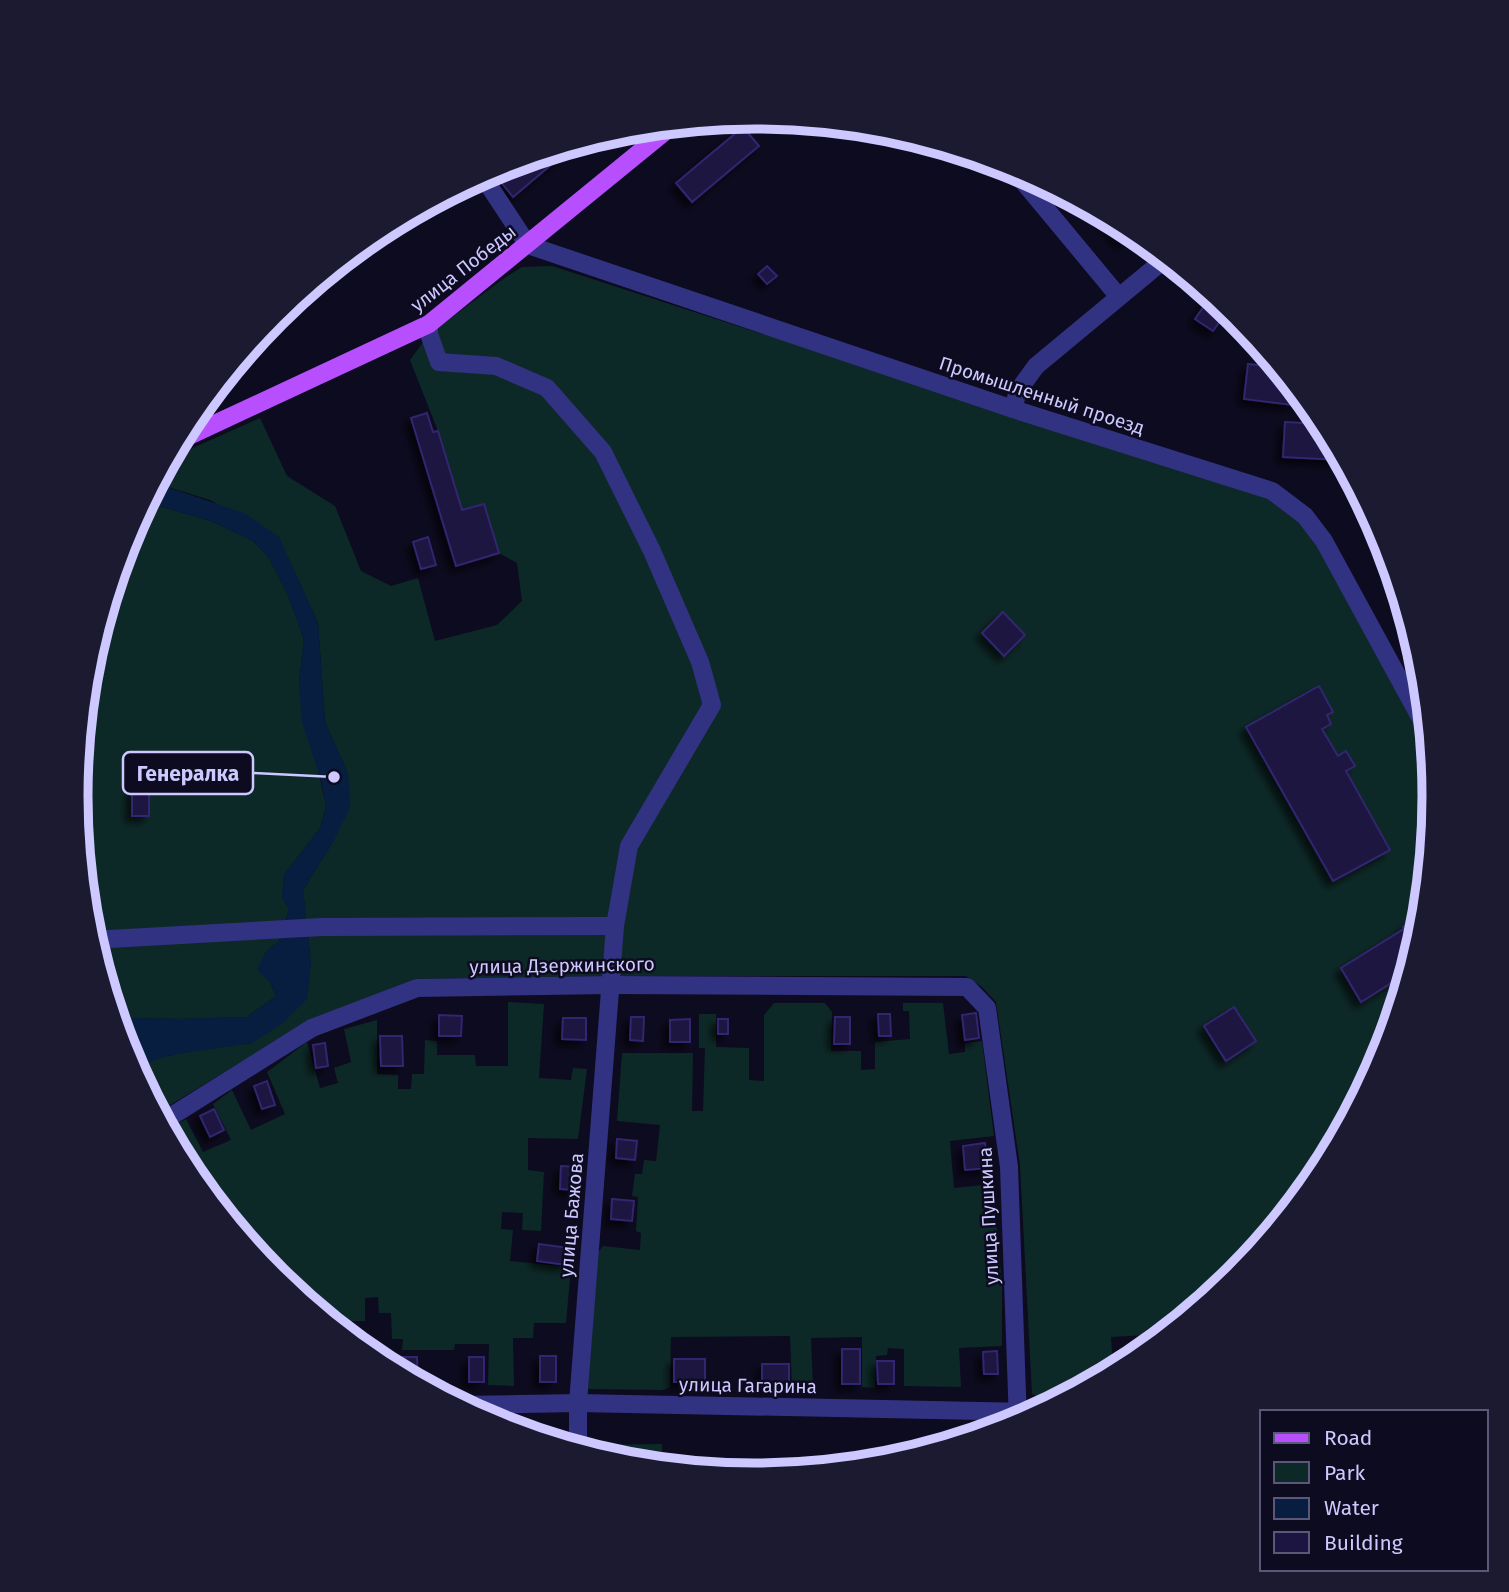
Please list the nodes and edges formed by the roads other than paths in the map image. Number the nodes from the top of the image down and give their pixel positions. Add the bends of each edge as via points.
1 (659, 136) edge
2 (488, 185) edge
3 (1029, 189) edge
4 (528, 245) junction
5 (1158, 265) edge
6 (1119, 297) junction
7 (429, 324) junction
8 (1013, 409) junction
9 (195, 433) edge
10 (1416, 710) edge
11 (615, 926) junction
12 (103, 939) edge
13 (611, 985) junction
14 (987, 1008) joint
15 (170, 1117) edge
16 (578, 1403) junction
17 (483, 1405) edge
18 (1023, 1406) edge
19 (1004, 1414) edge
20 (578, 1439) edge

1 - 4 main road, улица Победы
2 - 4 street
3 - 6 street
4 - 7 main road, улица Победы
4 - 8 street, Промышленный проезд
5 - 6 street
6 - 8 street via 1037,366 1018,391
7 - 9 main road, улица Победы
7 - 11 street, улица Бажова via 439,362 496,366 547,388 603,452 700,662 712,705 629,846
8 - 10 street, Промышленный проезд via 1272,491 1305,516 1324,541
11 - 12 street via 322,927
11 - 13 street, улица Бажова
13 - 14 street, улица Дзержинского via 967,986
13 - 15 street, улица Дзержинского via 417,988 312,1028
13 - 16 street, улица Бажова
14 - 18 street, улица Пушкина via 1009,1167
16 - 17 street, улица Гагарина
16 - 19 street, улица Гагарина
16 - 20 street, улица Бажова

